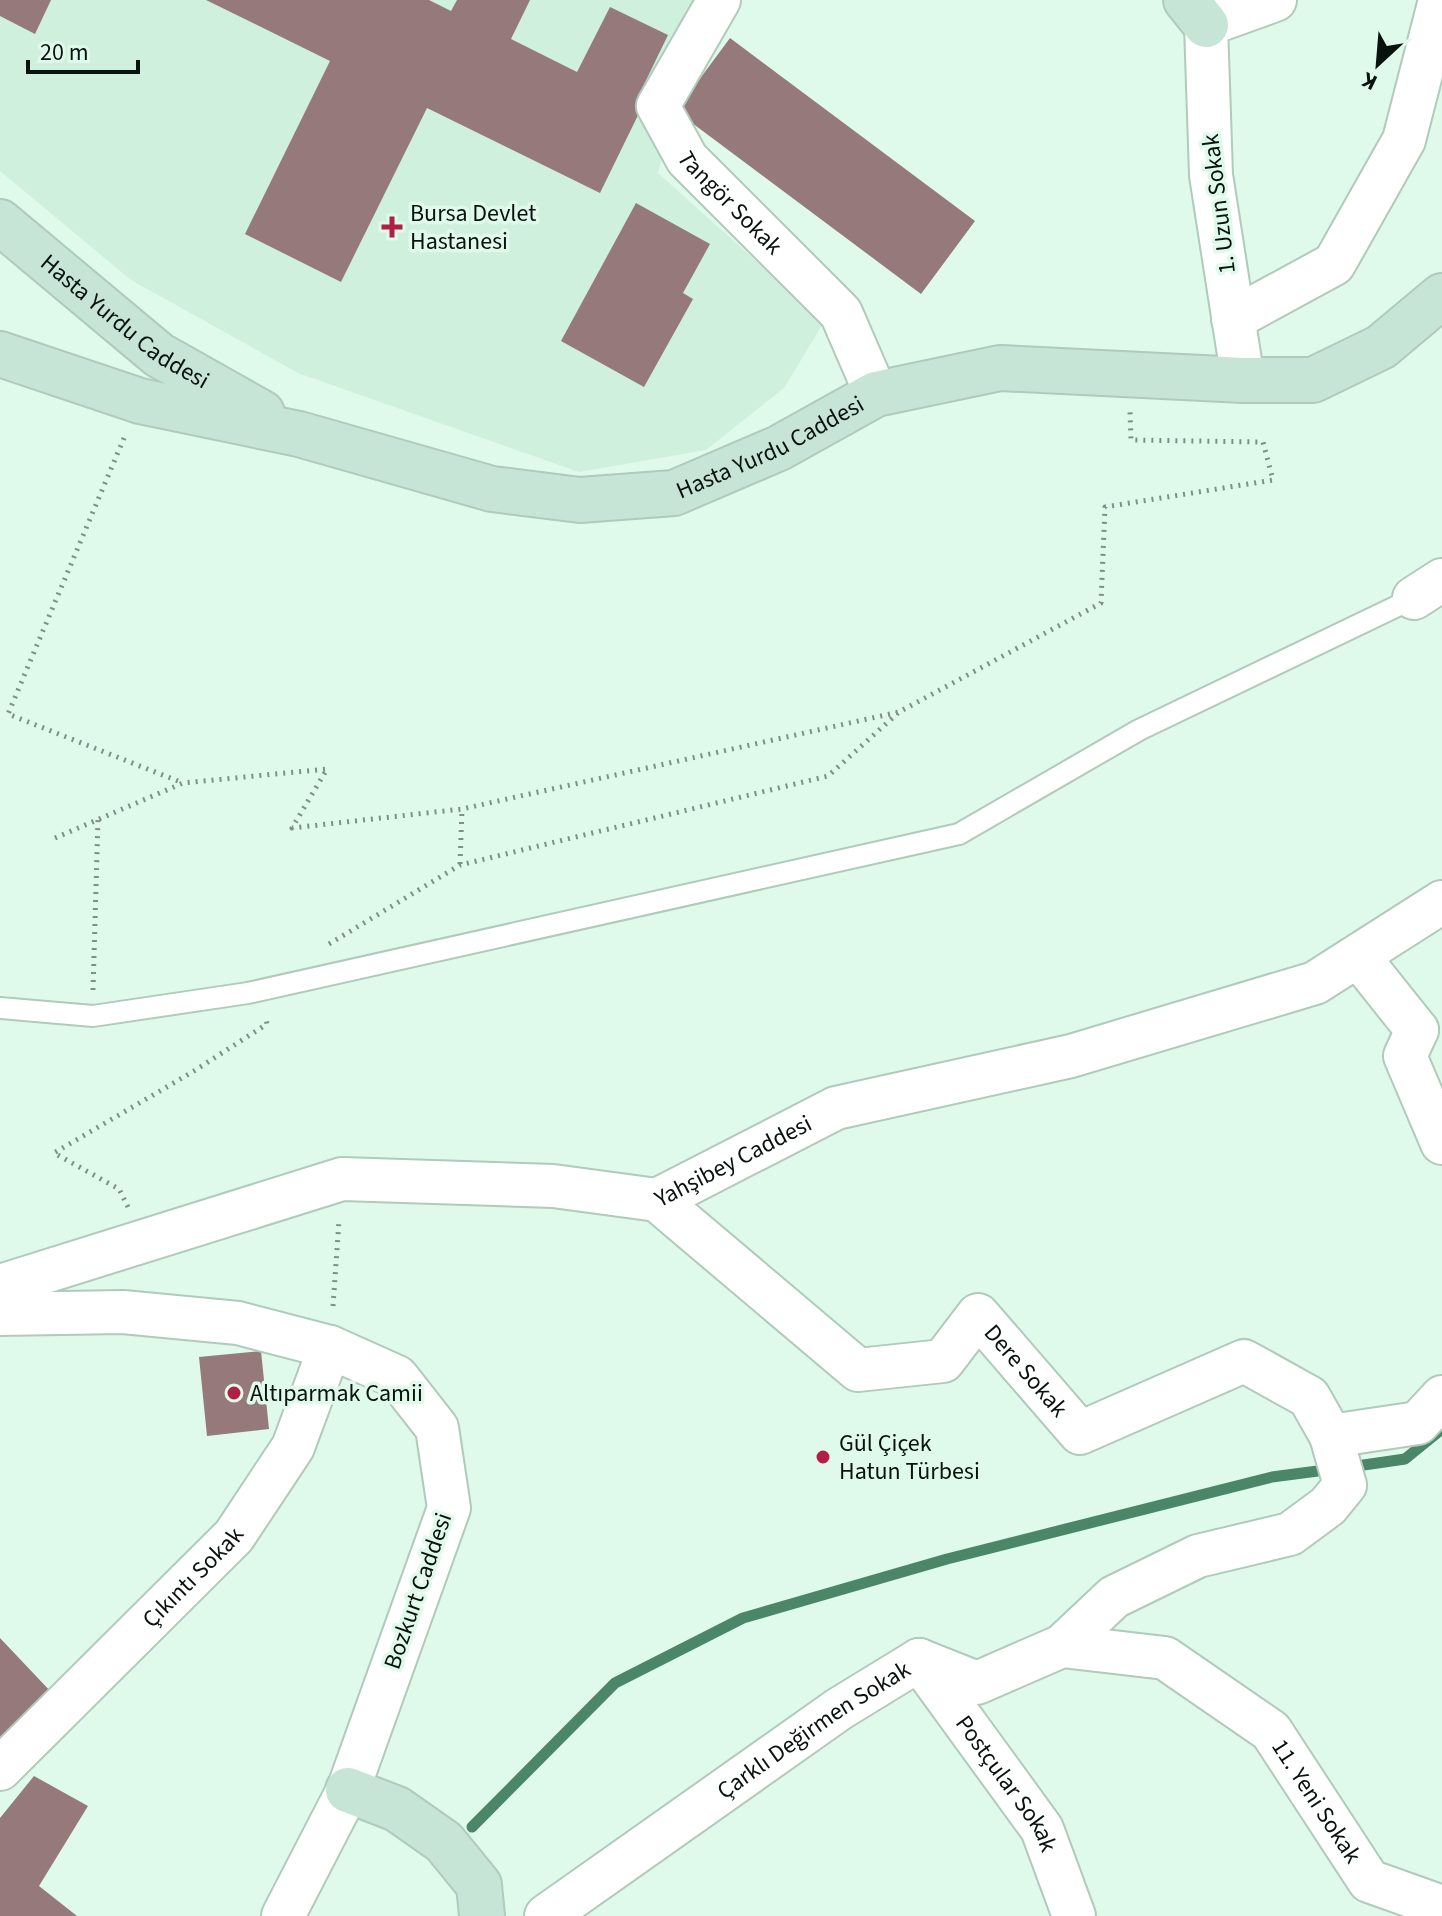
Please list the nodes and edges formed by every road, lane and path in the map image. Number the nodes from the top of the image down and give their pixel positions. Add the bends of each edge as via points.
1 (719, 0) edge
2 (1275, 0) edge
3 (1440, 0) edge
4 (1196, 13) edge
5 (0, 222) edge
6 (1442, 296) edge
7 (1233, 319) junction
8 (0, 354) edge
9 (1128, 375) junction
10 (1243, 380) junction
11 (876, 394) junction
12 (140, 401) junction
13 (299, 434) junction
14 (1428, 589) edge
15 (899, 712) junction
16 (183, 783) junction
17 (462, 809) junction
18 (98, 819) junction
19 (55, 838) dead end
20 (460, 865) junction
21 (1442, 902) edge
22 (328, 945) dead end
23 (94, 954) dead end
24 (1358, 956) junction
25 (261, 990) junction
26 (0, 1008) edge
27 (1429, 1025) edge
28 (1442, 1143) edge
29 (342, 1179) junction
30 (657, 1200) junction
31 (145, 1241) junction
32 (0, 1286) edge
33 (0, 1314) edge
34 (330, 1347) junction
35 (1442, 1397) edge
36 (1331, 1436) junction
37 (1345, 1485) joint
38 (1062, 1646) junction
39 (919, 1660) junction
40 (0, 1769) edge
41 (348, 1790) junction
42 (1442, 1907) edge
43 (283, 1916) edge
44 (482, 1916) edge
45 (546, 1916) edge
46 (1074, 1916) edge

1 - 11 street, Tangör Sokak via 658,106 687,159 841,313
2 - 4 street
3 - 7 street via 1404,140 1334,264
4 - 7 street, 1. Uzun Sokak via 1211,175
5 - 13 main road, Hasta Yurdu Caddesi via 159,355
6 - 10 main road, Hasta Yurdu Caddesi via 1381,347 1313,380
7 - 10 street, 1. Uzun Sokak
8 - 12 main road, Hasta Yurdu Caddesi
9 - 10 main road, Hasta Yurdu Caddesi
9 - 11 main road, Hasta Yurdu Caddesi via 1000,368
9 - 15 path via 1131,440 1263,442 1273,480 1105,507 1101,603
11 - 13 main road, Hasta Yurdu Caddesi via 779,448 659,495 580,500 492,489
12 - 13 main road, Hasta Yurdu Caddesi
12 - 16 path via 8,714
14 - 25 lane via 1139,730 959,834
15 - 17 path
15 - 20 path via 828,776
16 - 17 path via 327,769 292,828
16 - 18 path
17 - 20 path
18 - 19 path
18 - 23 path
20 - 22 path
21 - 24 street, Yahşibey Caddesi
24 - 27 street
24 - 30 street, Yahşibey Caddesi via 1315,983 1071,1056 836,1108
25 - 26 lane via 93,1016
25 - 31 path via 267,1024 54,1153 119,1189
27 - 28 street via 1405,1056
29 - 30 street, Yahşibey Caddesi via 553,1186
29 - 31 street, Yahşibey Caddesi
29 - 34 path
30 - 36 street, Dere Sokak via 858,1370 943,1361 978,1315 1080,1433 1244,1361 1309,1397
31 - 32 street, Yahşibey Caddesi
33 - 34 street, Bozkurt Caddesi via 123,1312 238,1323
34 - 40 street, Çıkıntı Sokak via 293,1447 234,1536
34 - 41 street, Bozkurt Caddesi via 397,1377 437,1428 449,1508
35 - 36 street via 1418,1423
36 - 37 street, Dere Sokak
37 - 38 street, Çarklı Değirmen Sokak via 1328,1506 1290,1534 1198,1556 1114,1597
38 - 39 street, Çarklı Değirmen Sokak via 977,1683
38 - 42 street, 11. Yeni Sokak via 1165,1658 1271,1731 1369,1881
39 - 45 street, Çarklı Değirmen Sokak via 839,1709
39 - 46 street, Postçular Sokak via 1042,1829
41 - 43 street, Bozkurt Caddesi
41 - 44 main road via 397,1809 444,1842 479,1885

